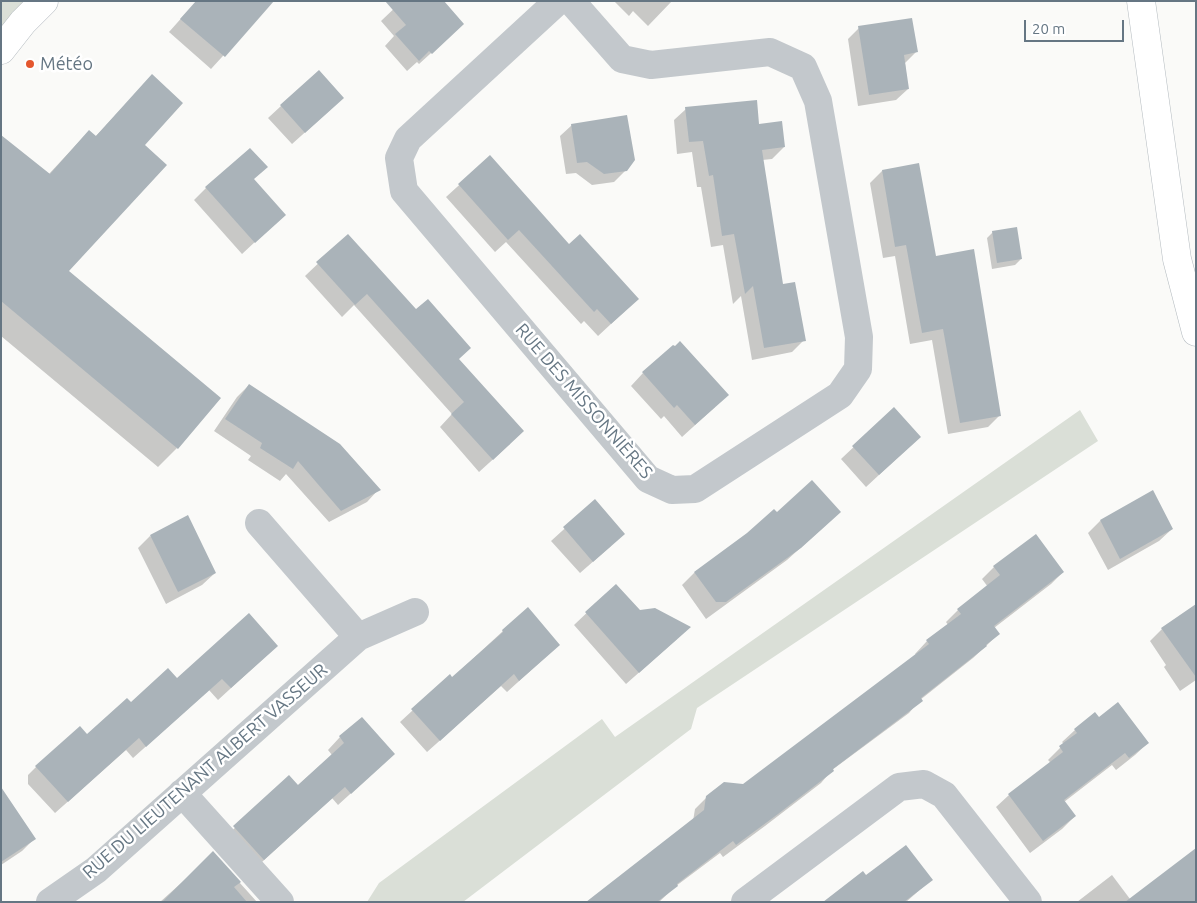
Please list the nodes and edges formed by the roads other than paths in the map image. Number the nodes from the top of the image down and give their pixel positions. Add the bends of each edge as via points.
1 (44, 1) edge
2 (558, 1) edge
3 (571, 1) edge
4 (1142, 1) edge
5 (1, 50) edge
6 (1186, 259) edge
7 (1196, 332) edge
8 (259, 523) dead end
9 (415, 612) dead end
10 (358, 637) junction
11 (182, 793) junction
12 (50, 902) edge
13 (280, 902) edge
14 (744, 902) edge
15 (1028, 902) edge

1 - 5 street
2 - 3 street, RUE DES MISSONNIÈRES via 408,139 399,158 404,191 648,480 672,490 695,489 840,395 858,369 859,337 818,101 803,66 770,52 651,65 622,59
4 - 6 street
6 - 7 street
8 - 10 street
9 - 10 street, RUE DU LIEUTENANT ALBERT VASSEUR
10 - 11 street, RUE DU LIEUTENANT ALBERT VASSEUR
11 - 12 street, RUE DU LIEUTENANT ALBERT VASSEUR via 96,870
11 - 13 street
14 - 15 street via 899,787 924,784 944,795

